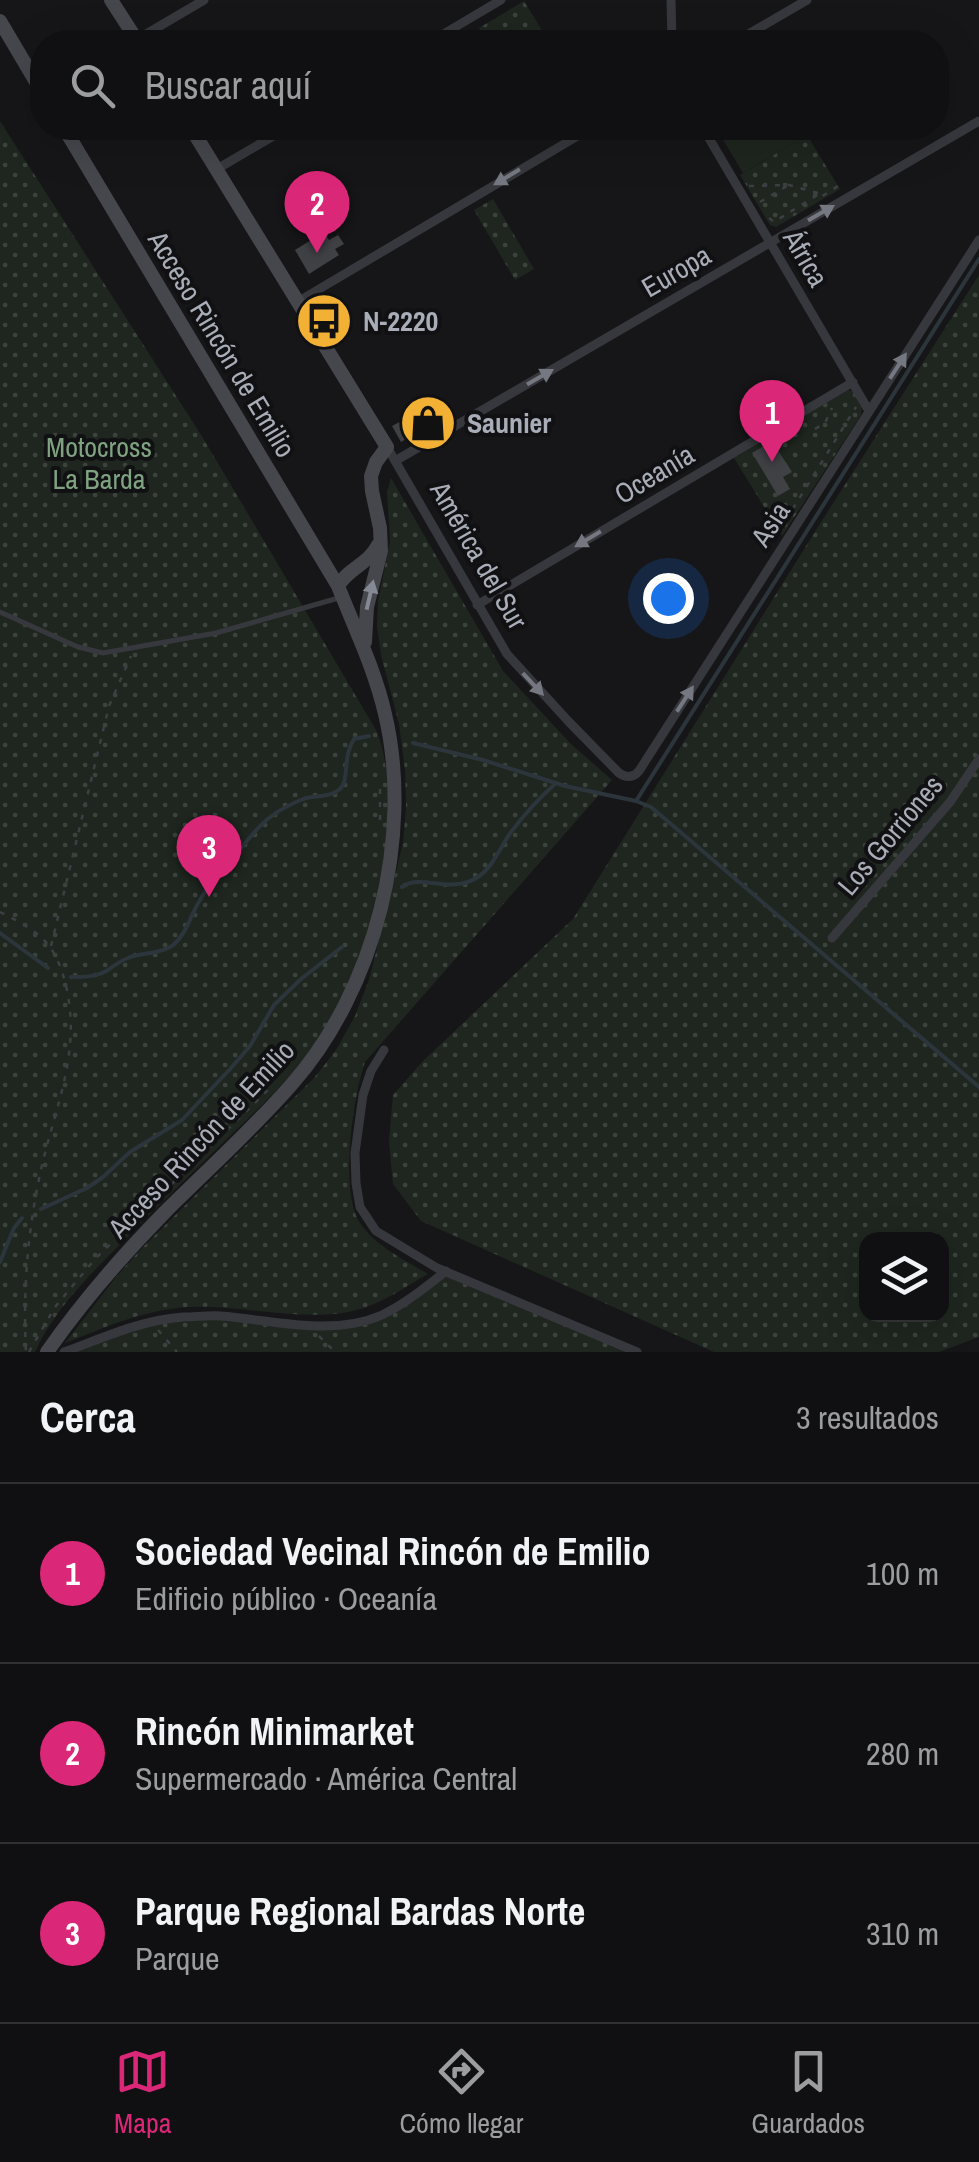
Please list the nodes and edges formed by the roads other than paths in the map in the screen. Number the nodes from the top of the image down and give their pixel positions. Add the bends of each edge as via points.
1 (112, 0) edge
2 (204, 0) edge
3 (501, 0) edge
4 (672, 0) edge
5 (802, 1) edge
6 (0, 21) edge
7 (130, 30) edge
8 (155, 30) edge
9 (450, 30) edge
10 (672, 30) edge
11 (755, 30) edge
12 (30, 72) edge
13 (979, 121) edge
14 (949, 138) edge
15 (71, 140) edge
16 (199, 140) edge
17 (267, 140) edge
18 (571, 140) edge
19 (710, 140) edge
20 (946, 140) edge
21 (217, 169) junction
22 (979, 240) edge
23 (770, 242) junction
24 (299, 301) junction
25 (853, 382) junction
26 (869, 411) junction
27 (386, 447) junction
28 (395, 461) junction
29 (381, 538) junction
30 (340, 592) junction
31 (478, 605) junction
32 (0, 612) edge
33 (366, 653) junction
34 (979, 759) edge
35 (629, 777) joint
36 (832, 938) dead end
37 (384, 1050) dead end
38 (446, 1271) junction
39 (47, 1352) edge
40 (64, 1352) edge
41 (637, 1352) edge

1 - 7 main road
2 - 8 street
3 - 9 street
4 - 10 street
5 - 11 street
6 - 12 main road
14 -> 13 street, Europa
15 - 30 main road, Acceso Rincón de Emilio
16 - 21 main road, América del Sur
17 - 21 street
18 -> 24 street
19 - 23 street, África
23 -> 20 street, Europa
21 - 24 main road, América del Sur
26 -> 22 street, Asia
23 - 25 street, África
28 -> 23 street, Europa
24 - 27 main road, América del Sur
25 - 26 street, África
25 -> 31 street, Oceanía
35 -> 26 street, Asia
27 - 28 street, América del Sur
27 - 29 main road, Acceso Rincón de Emilio via 370,476
28 - 31 street, América del Sur
29 - 30 main road via 370,558 346,575
33 -> 29 main road, Acceso Rincón de Emilio via 367,606
30 - 32 lane via 247,626 112,652 91,651
30 - 33 main road, Acceso Rincón de Emilio
31 -> 35 street, América del Sur via 515,664
33 - 39 main road, Acceso Rincón de Emilio via 386,717 394,811 384,894 357,978 295,1081 138,1240
34 - 36 street, Los Gorriones
37 - 38 street via 371,1071 358,1125 360,1207 376,1231
38 - 40 street via 382,1314 348,1325 217,1316 151,1321
38 - 41 street

